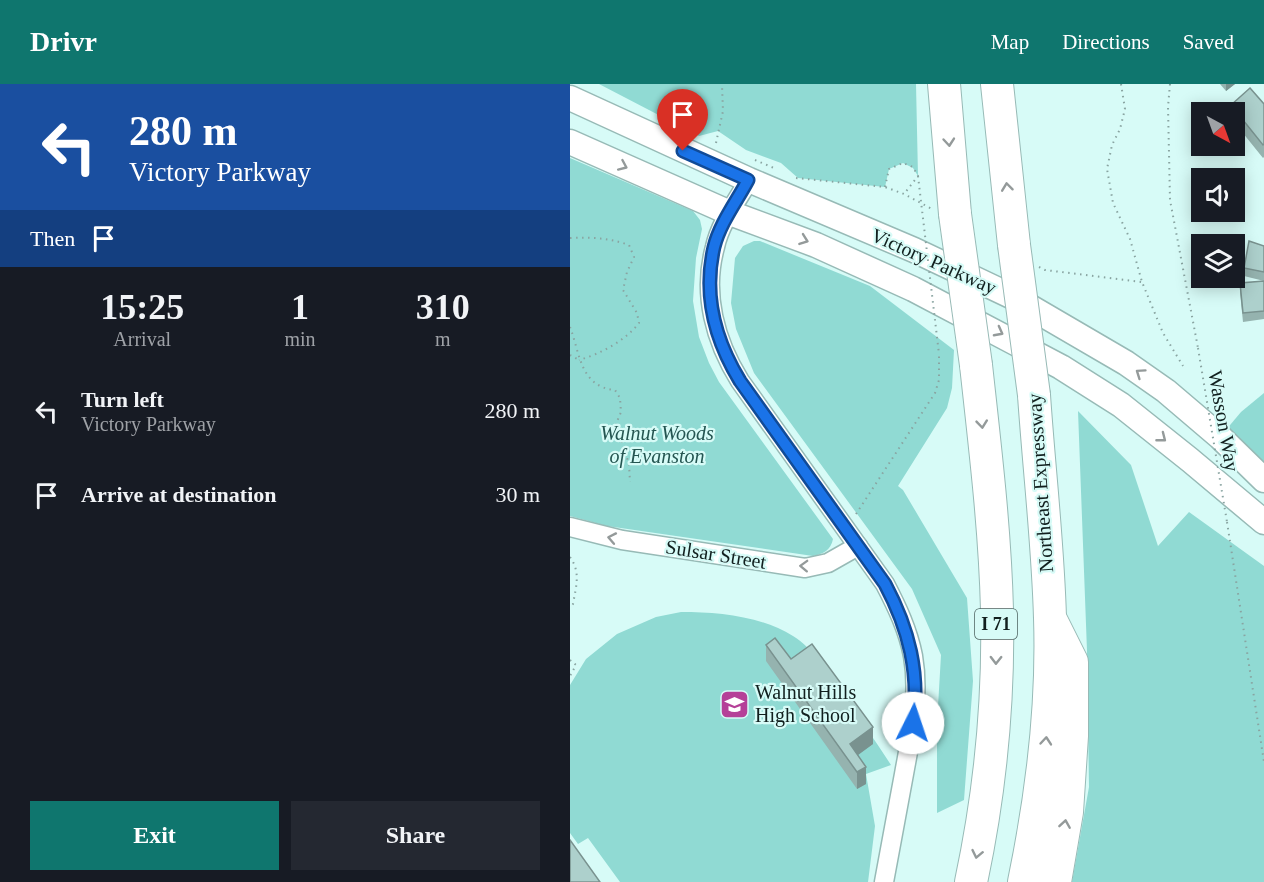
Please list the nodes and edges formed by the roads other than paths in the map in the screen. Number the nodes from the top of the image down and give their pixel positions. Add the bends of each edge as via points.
1 (944, 84) edge
2 (997, 84) edge
3 (570, 98) edge
4 (570, 142) edge
5 (748, 180) junction
6 (730, 213) junction
7 (1264, 480) edge
8 (1264, 522) edge
9 (570, 527) edge
10 (858, 546) junction
11 (1050, 618) junction
12 (884, 882) edge
13 (971, 882) edge
14 (1024, 882) edge
15 (1055, 882) edge

1 -> 13 highway, I 71, bridge via 945,212 976,365 996,610 996,674 987,788
11 -> 2 highway, Northeast Expressway, bridge via 1025,255
3 - 5 street, Victory Parkway
4 -> 6 street, Victory Parkway
5 - 6 street
7 -> 5 street, Victory Parkway via 1166,391 1032,307 914,250
6 -> 8 street, Victory Parkway via 816,245 902,284 1062,367 1121,405
6 - 10 street via 715,246 710,272 712,313 719,339 740,381
10 -> 9 street, Sulsar Street via 828,562 805,568 622,540
10 - 12 street via 897,608 909,641 916,684 913,723
14 -> 11 highway, Northeast Expressway via 1046,744
15 -> 11 highway via 1067,812 1072,662

